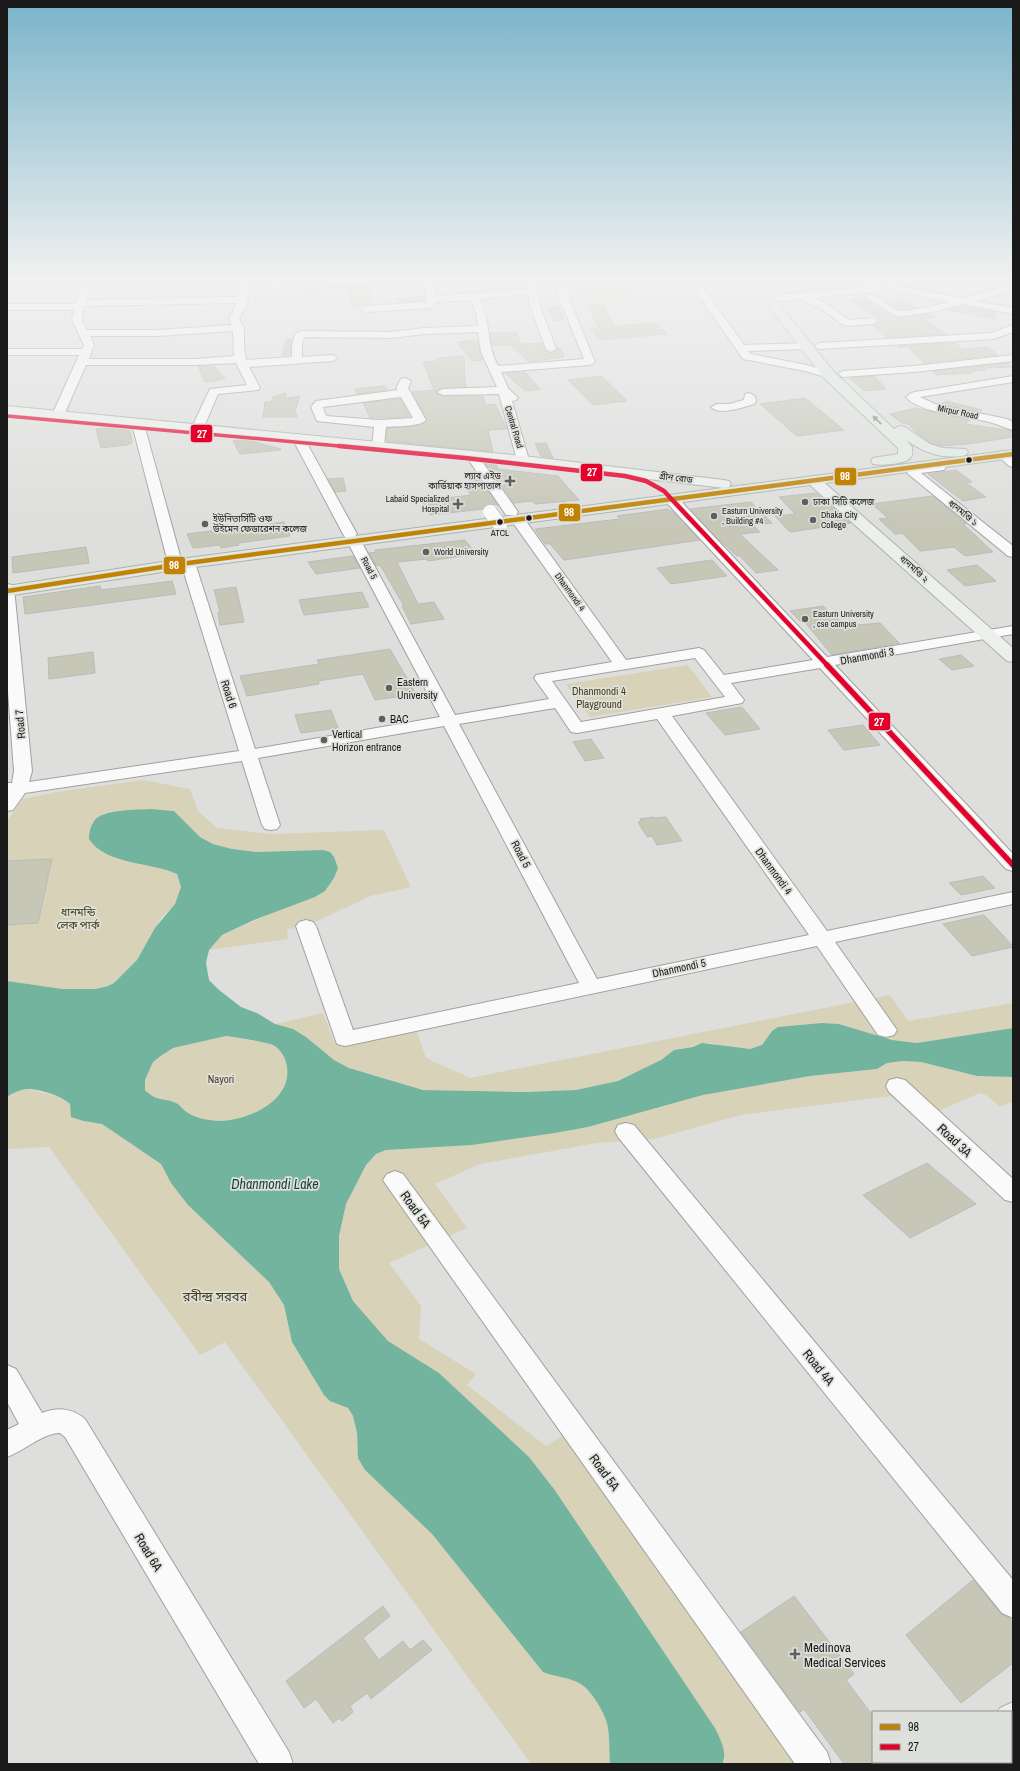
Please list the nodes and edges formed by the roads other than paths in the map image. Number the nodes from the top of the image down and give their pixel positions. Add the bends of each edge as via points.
1 (83, 359) edge
2 (121, 359) edge
3 (321, 359) edge
4 (490, 359) edge
5 (589, 359) edge
6 (756, 359) edge
7 (820, 359) edge
8 (827, 359) edge
9 (950, 359) edge
10 (1003, 359) edge
11 (297, 360) joint
12 (242, 361) junction
13 (955, 364) junction
14 (496, 369) junction
15 (829, 374) junction
16 (843, 374) junction
17 (1013, 379) edge
18 (405, 381) dead end
19 (504, 390) junction
20 (443, 392) dead end
21 (404, 393) junction
22 (749, 396) dead end
23 (717, 407) dead end
24 (7, 410) edge
25 (58, 415) junction
26 (7, 416) edge
27 (380, 424) junction
28 (1013, 426) edge
29 (139, 428) junction
30 (197, 428) junction
31 (900, 430) junction
32 (300, 441) junction
33 (378, 446) junction
34 (963, 452) junction
35 (1010, 456) edge
36 (473, 458) junction
37 (931, 460) junction
38 (528, 461) junction
39 (816, 478) junction
40 (724, 484) junction
41 (667, 495) junction
42 (514, 516) junction
43 (352, 538) junction
44 (1013, 553) edge
45 (181, 561) junction
46 (7, 588) edge
47 (1004, 635) edge
48 (1013, 657) edge
49 (825, 663) junction
50 (622, 665) junction
51 (720, 680) junction
52 (559, 702) junction
53 (661, 713) junction
54 (451, 722) junction
55 (248, 755) junction
56 (13, 788) edge
57 (7, 806) edge
58 (271, 825) dead end
59 (1013, 865) edge
60 (1013, 898) edge
61 (306, 926) dead end
62 (822, 938) junction
63 (591, 987) junction
64 (886, 1030) dead end
65 (897, 1086) dead end
66 (626, 1131) dead end
67 (395, 1180) dead end
68 (1013, 1193) edge
69 (7, 1377) edge
70 (36, 1428) junction
71 (7, 1445) edge
72 (1013, 1603) edge
73 (277, 1764) edge
74 (815, 1764) edge

1 - 25 street
2 - 12 street
3 - 11 street
4 - 14 street, Central Road
5 - 14 street via 590,362
6 - 15 street
7 - 15 highway
8 - 16 highway
9 - 13 street
10 - 13 street
11 - 12 street
12 - 30 street via 254,388 214,391
13 - 16 street
14 - 19 street, Central Road
39 -> 15 highway via 819,469 901,458 905,454 905,447
16 - 31 highway
17 - 28 street, Mirpur Road via 912,397 931,406 994,419
18 - 21 street via 402,388
19 - 20 street
19 - 38 street, Central Road
21 - 27 street via 420,420
21 - 27 street via 320,403 317,406 323,420
22 - 23 street via 750,402 728,408
24 - 25 main road, গ্রীন রোড
25 - 30 main road, গ্রীন রোড
26 - 29 main road, গ্রীন রোড
27 - 33 street
29 - 32 main road, গ্রীন রোড
29 - 45 street, Road 6
30 - 32 main road, গ্রীন রোড
31 - 34 highway via 925,447 942,452
31 - 37 highway
32 - 33 main road, গ্রীন রোড
32 - 36 main road, গ্রীন রোড
32 - 43 street, Road 5
33 - 36 main road, গ্রীন রোড
34 - 35 highway
34 - 37 highway
35 - 37 highway
35 - 44 street, ধানমণ্ডি ১ via 916,470 913,473
36 - 38 main road, গ্রীন রোড
36 - 41 main road, গ্রীন রোড via 625,476 646,481
36 - 42 street, Dhanmondi 4
37 - 39 highway
37 - 39 highway
38 - 40 main road, গ্রীন রোড
39 - 40 highway
39 - 41 highway
39 - 47 main road, ধানমণ্ডি ২
40 - 41 highway
41 - 42 highway
41 - 49 street
42 - 43 highway
42 - 50 street, Dhanmondi 4
43 - 45 highway
43 - 54 street, Road 5
45 - 46 highway
45 - 55 street, Road 6
46 - 56 street, Road 7 via 23,770
47 - 48 main road, ধানমণ্ডি ২
47 - 49 street, Dhanmondi 3
49 - 51 street, Dhanmondi 3
49 - 59 street
50 - 51 street via 699,653
50 - 52 street via 542,678
51 - 53 street via 736,700
52 - 53 street via 577,728
52 - 54 street
53 - 62 street, Dhanmondi 4
54 - 55 street
54 - 63 street, Road 5
55 - 56 street
55 - 58 street, Road 6
56 - 57 street, Road 7
60 - 62 street, Dhanmondi 5
61 - 63 street, Dhanmondi 5 via 345,1038
62 - 63 street, Dhanmondi 5
62 - 64 street, Dhanmondi 4
65 - 68 street, Road 3A
66 - 72 street, Road 4A
67 - 74 street, Road 5A
69 - 70 street
70 - 71 street, Road 6A
70 - 73 street, Road 6A via 61,1420 75,1428

